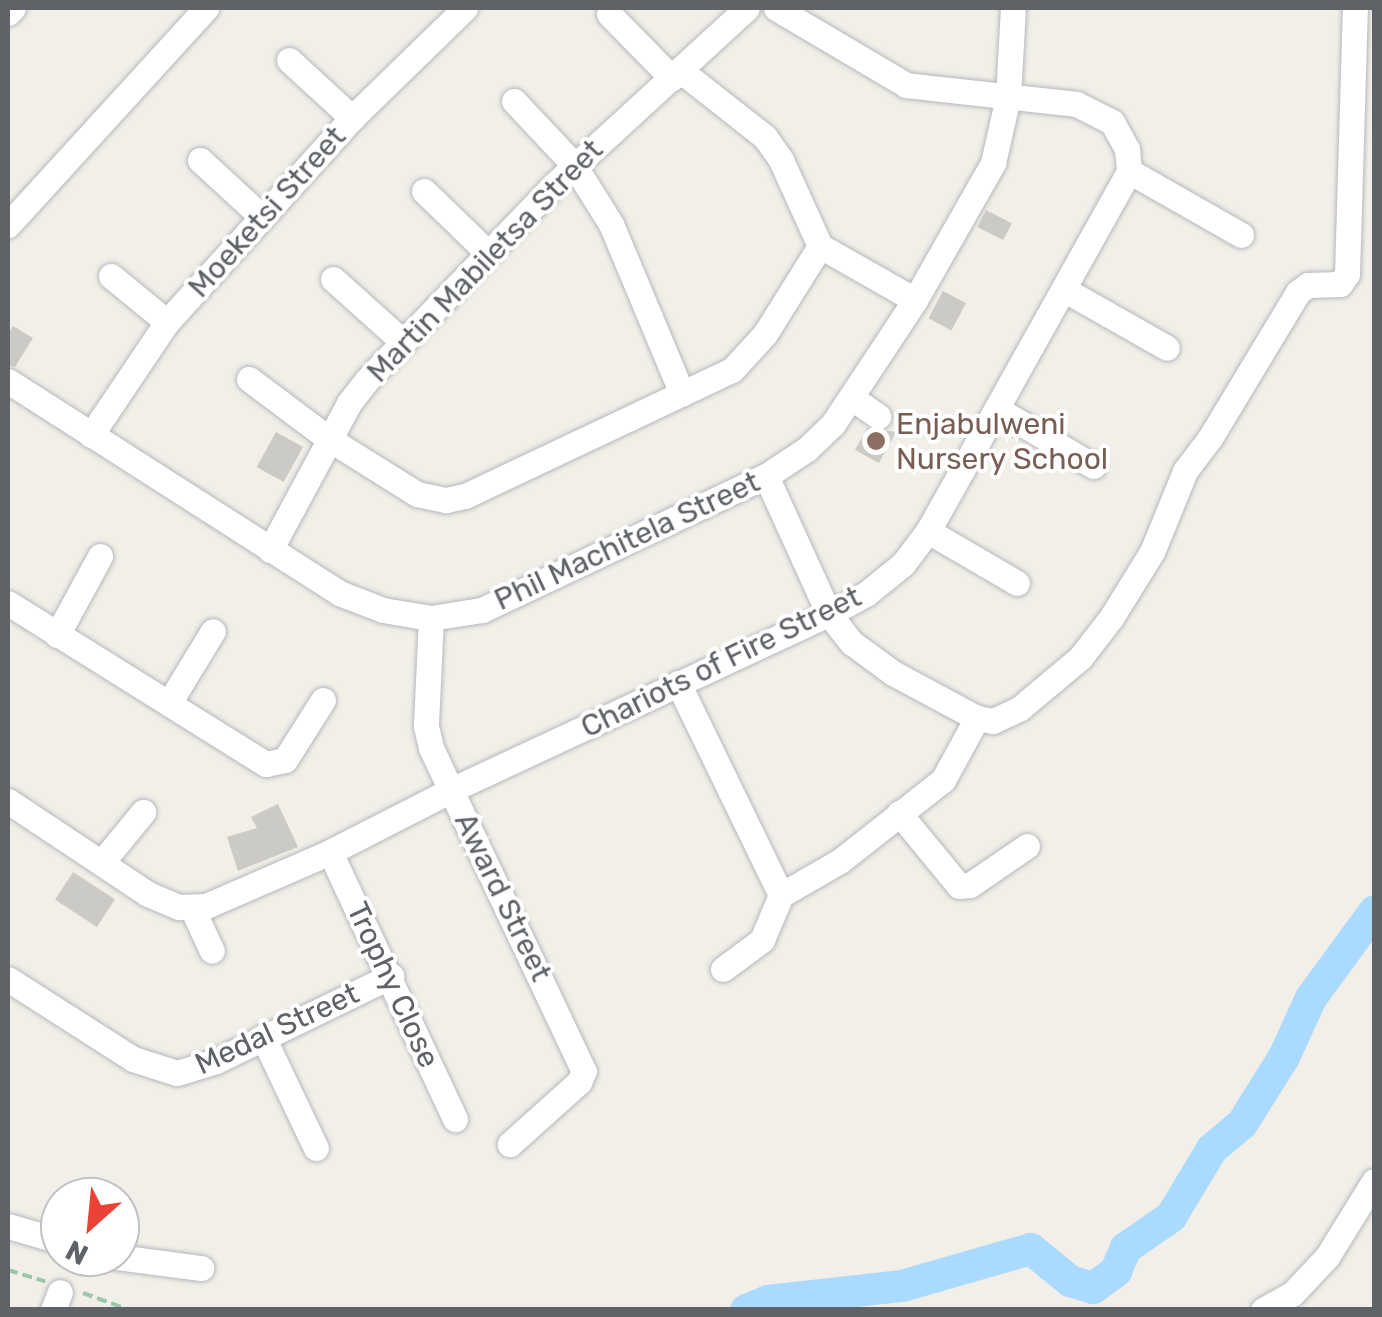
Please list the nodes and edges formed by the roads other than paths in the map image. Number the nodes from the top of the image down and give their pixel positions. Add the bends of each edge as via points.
1 (13, 8) edge
2 (206, 8) edge
3 (465, 8) edge
4 (747, 8) edge
5 (776, 8) edge
6 (1013, 8) edge
7 (1355, 8) edge
8 (8, 14) edge
9 (610, 14) dead end
10 (436, 17) edge
11 (289, 60) dead end
12 (676, 74) junction
13 (1008, 97) junction
14 (514, 101) dead end
15 (352, 118) junction
16 (200, 160) dead end
17 (574, 165) junction
18 (1130, 171) junction
19 (424, 191) dead end
20 (262, 217) junction
21 (8, 224) edge
22 (1241, 235) dead end
23 (820, 246) junction
24 (488, 253) junction
25 (111, 276) dead end
26 (332, 279) dead end
27 (1064, 290) junction
28 (915, 300) junction
29 (166, 322) junction
30 (402, 341) junction
31 (1167, 348) dead end
32 (248, 380) dead end
33 (8, 381) edge
34 (682, 394) junction
35 (852, 398) junction
36 (997, 409) junction
37 (878, 416) dead end
38 (91, 435) junction
39 (329, 439) junction
40 (1093, 466) dead end
41 (766, 476) junction
42 (928, 531) junction
43 (270, 550) junction
44 (100, 556) dead end
45 (1017, 582) dead end
46 (8, 603) edge
47 (829, 614) junction
48 (431, 618) junction
49 (213, 632) dead end
50 (57, 635) junction
51 (678, 683) junction
52 (323, 700) dead end
53 (169, 703) junction
54 (977, 718) junction
55 (451, 790) junction
56 (8, 800) edge
57 (143, 812) dead end
58 (899, 813) junction
59 (1026, 846) dead end
60 (330, 852) junction
61 (102, 862) junction
62 (781, 896) junction
63 (192, 908) junction
64 (212, 952) dead end
65 (724, 969) dead end
66 (391, 976) junction
67 (8, 979) edge
68 (263, 1037) junction
69 (455, 1118) dead end
70 (510, 1144) dead end
71 (316, 1148) dead end
72 (1374, 1181) edge
73 (8, 1226) edge
74 (40, 1235) edge
75 (140, 1260) edge
76 (201, 1268) dead end
77 (1264, 1310) edge

1 - 8 street
2 - 21 street
3 - 10 street, Moeketsi Street
4 - 12 street, Martin Mabiletsa Street
5 - 13 street via 906,86
6 - 13 street, Phil Machitela Street
7 - 54 street via 1347,274 1340,284 1308,285 1298,292 1185,470 1152,552 1095,641 1019,709 993,720
9 - 12 street
10 - 15 street, Moeketsi Street
11 - 15 street
12 - 17 street, Martin Mabiletsa Street
12 - 23 street via 766,138
13 - 18 street via 1052,99 1097,112 1121,136
13 - 28 street, Phil Machitela Street via 993,163
14 - 17 street
15 - 20 street, Moeketsi Street
16 - 20 street
17 - 24 street, Martin Mabiletsa Street
17 - 34 street via 611,224
18 - 22 street
18 - 27 street, Chariots of Fire Street
19 - 24 street
20 - 29 street, Moeketsi Street
23 - 28 street
23 - 34 street via 744,360
24 - 30 street, Martin Mabiletsa Street
25 - 29 street
26 - 30 street
27 - 31 street
27 - 36 street, Chariots of Fire Street
28 - 35 street, Phil Machitela Street
29 - 38 street, Moeketsi Street
30 - 39 street, Martin Mabiletsa Street via 349,403
32 - 39 street
33 - 38 street, Phil Machitela Street
34 - 39 street via 446,500 417,494
35 - 37 street
35 - 41 street, Phil Machitela Street via 822,436
36 - 40 street
36 - 42 street, Chariots of Fire Street
38 - 43 street, Phil Machitela Street
39 - 43 street, Martin Mabiletsa Street
41 - 47 street
41 - 48 street, Phil Machitela Street via 504,602 464,616
42 - 45 street
42 - 47 street, Chariots of Fire Street via 886,580
43 - 48 street, Phil Machitela Street via 356,601
44 - 50 street
46 - 50 street
47 - 51 street, Chariots of Fire Street
47 - 54 street via 871,659
48 - 55 street, Award Street via 426,726
49 - 53 street
50 - 53 street
51 - 55 street, Chariots of Fire Street
51 - 62 street
52 - 53 street via 293,750 275,765 252,758
54 - 58 street via 943,780
55 - 60 street, Chariots of Fire Street
55 - 70 street, Award Street via 584,1071
56 - 61 street
57 - 61 street
58 - 59 street via 960,886
58 - 62 street via 840,862
60 - 63 street, Chariots of Fire Street
60 - 66 street, Trophy Close
61 - 63 street via 166,903
62 - 65 street via 762,940
63 - 64 street
66 - 68 street, Medal Street
66 - 69 street, Trophy Close
67 - 68 street, Medal Street via 163,1072 196,1069
68 - 71 street
72 - 77 street via 1327,1257 1292,1294
73 - 74 street
75 - 76 street

